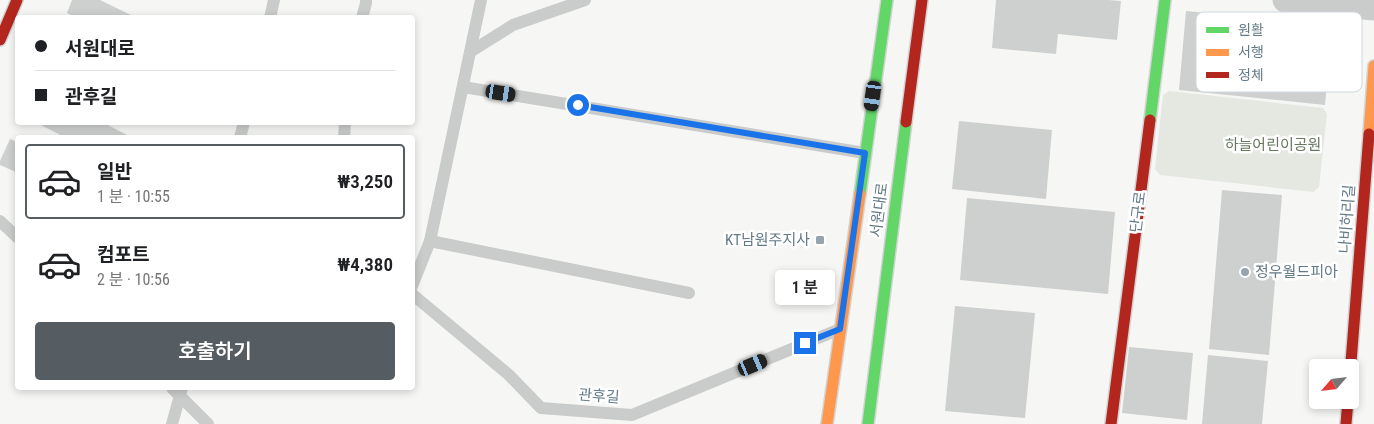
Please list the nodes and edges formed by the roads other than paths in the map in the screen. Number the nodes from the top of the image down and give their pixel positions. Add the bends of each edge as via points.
1 (17, 0) edge
2 (274, 0) edge
3 (366, 0) edge
4 (481, 0) edge
5 (585, 0) edge
6 (887, 0) edge
7 (922, 0) edge
8 (1166, 0) edge
9 (1285, 0) edge
10 (1374, 8) edge
11 (271, 15) edge
12 (363, 15) edge
13 (0, 40) edge
14 (470, 52) junction
15 (1374, 66) edge
16 (462, 86) junction
17 (865, 153) junction
18 (0, 221) edge
19 (15, 235) edge
20 (430, 241) junction
21 (415, 278) edge
22 (689, 293) dead end
23 (415, 297) edge
24 (840, 329) junction
25 (1351, 359) edge
26 (178, 390) edge
27 (1347, 409) edge
28 (631, 420) edge
29 (172, 424) edge
30 (208, 424) edge
31 (827, 424) edge
32 (868, 424) edge
33 (1111, 424) edge
34 (1346, 424) edge

1 - 13 street
2 - 11 lane
3 - 12 lane
4 - 14 lane
5 - 14 lane via 513,25
6 - 17 street, 서원대로
7 - 32 street, 서원대로
8 - 33 street, 단구로
9 - 10 street
14 - 16 lane
15 - 25 street, 나비허리길
16 - 17 lane
16 - 20 lane
17 - 24 street, 서원대로
18 - 19 lane
20 - 21 lane
20 - 22 lane
23 - 28 lane, 관후길 via 509,375 541,408
24 - 28 lane, 관후길
24 - 31 street, 서원대로
26 - 29 lane
26 - 30 lane
27 - 34 street

